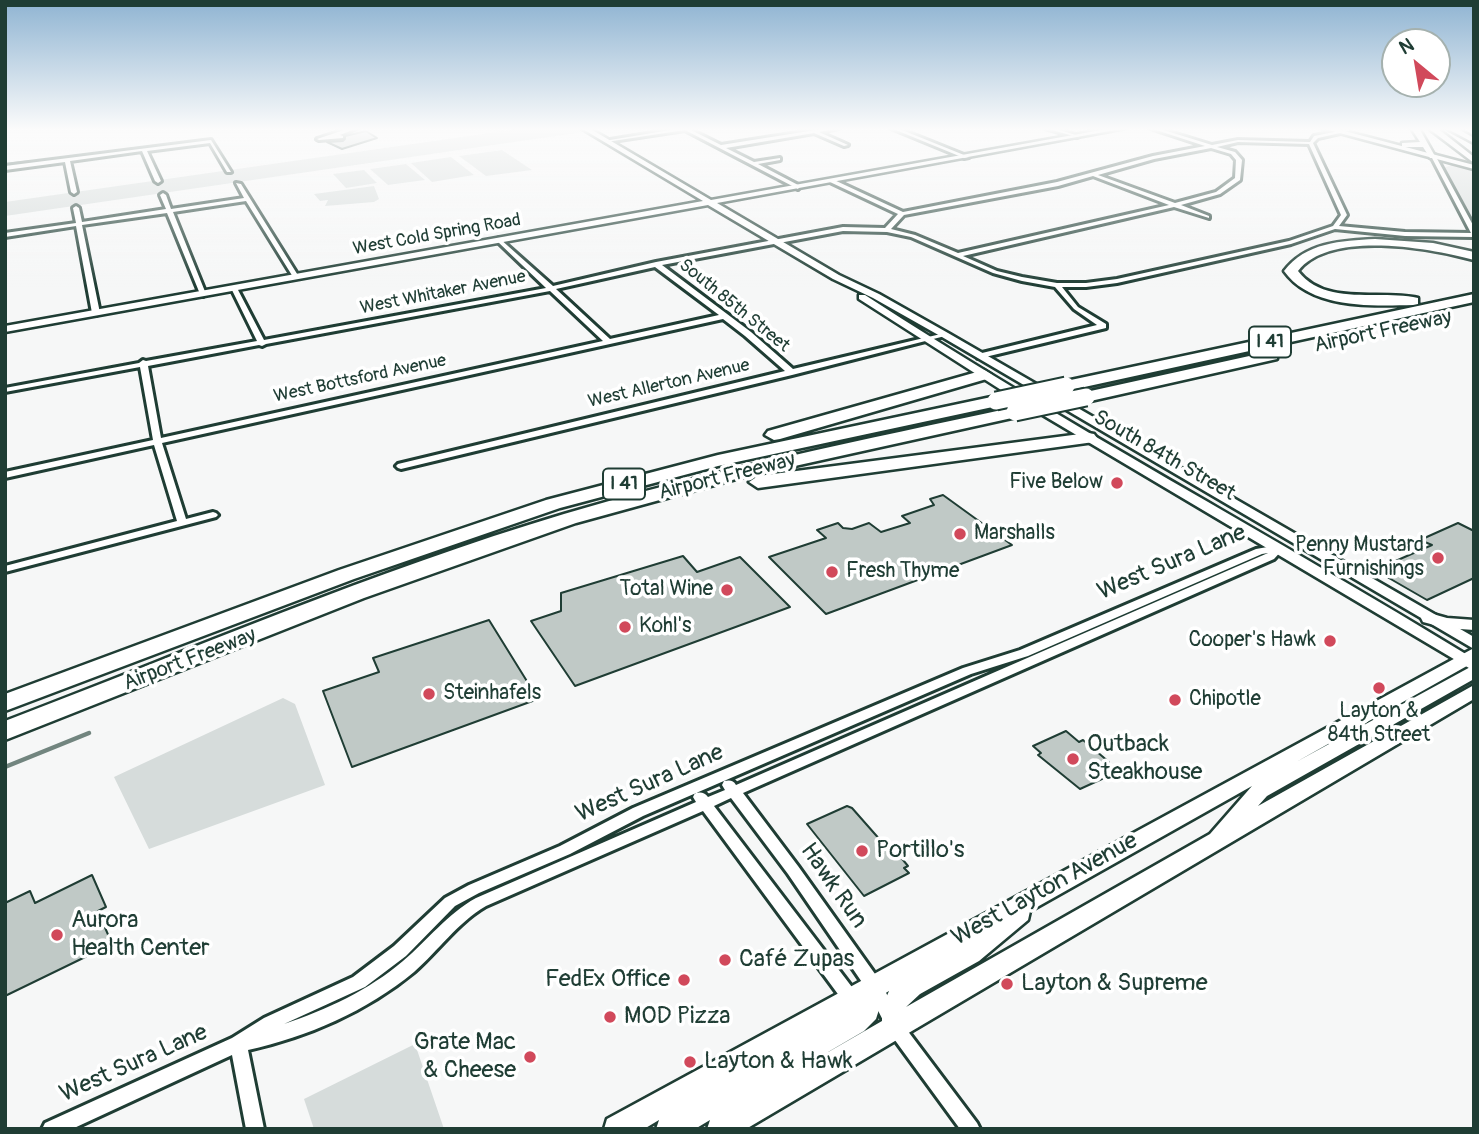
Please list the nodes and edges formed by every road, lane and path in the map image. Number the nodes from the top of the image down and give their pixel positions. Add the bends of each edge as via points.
1 (72, 181) edge
2 (672, 181) edge
3 (786, 181) edge
4 (832, 181) joint
5 (1071, 181) edge
6 (1110, 181) edge
7 (1235, 181) edge
8 (1328, 181) edge
9 (1445, 181) edge
10 (238, 184) dead end
11 (798, 187) junction
12 (74, 192) dead end
13 (163, 195) dead end
14 (247, 199) junction
15 (708, 203) junction
16 (1176, 205) junction
17 (76, 208) dead end
18 (169, 210) junction
19 (902, 214) junction
20 (1207, 217) dead end
21 (79, 224) junction
22 (1335, 227) junction
23 (887, 230) junction
24 (1474, 234) edge
25 (5, 235) edge
26 (499, 240) junction
27 (773, 240) junction
28 (958, 255) junction
29 (1474, 256) edge
30 (656, 264) junction
31 (296, 277) junction
32 (836, 277) junction
33 (1057, 285) junction
34 (234, 288) junction
35 (550, 289) junction
36 (204, 294) junction
37 (1474, 295) edge
38 (1474, 312) edge
39 (96, 313) junction
40 (722, 317) junction
41 (5, 329) edge
42 (946, 335) junction
43 (926, 339) junction
44 (609, 342) junction
45 (262, 344) junction
46 (143, 362) junction
47 (983, 366) junction
48 (1004, 370) junction
49 (792, 373) junction
50 (5, 390) edge
51 (1092, 430) junction
52 (157, 440) junction
53 (401, 466) dead end
54 (5, 475) edge
55 (213, 515) dead end
56 (182, 523) junction
57 (491, 545) junction
58 (1279, 548) junction
59 (5, 569) edge
60 (264, 606) junction
61 (1429, 618) junction
62 (1474, 625) edge
63 (1472, 659) edge
64 (1474, 691) edge
65 (5, 703) edge
66 (5, 731) edge
67 (723, 777) junction
68 (695, 789) junction
69 (732, 790) junction
70 (704, 803) junction
71 (1209, 847) junction
72 (1047, 890) junction
73 (864, 999) junction
74 (895, 1027) junction
75 (238, 1044) junction
76 (51, 1129) edge
77 (255, 1129) edge
78 (617, 1129) edge
79 (669, 1129) edge
80 (720, 1129) edge
81 (971, 1129) edge

1 - 12 street
2 - 15 street, South 84th Street
3 - 11 street
4 - 11 street, West Cold Spring Road
4 - 19 street
5 - 19 street
6 - 16 street
7 - 16 street via 1218,193
8 - 22 street via 1343,215
9 - 24 street
10 - 14 street
11 - 15 street, West Cold Spring Road
13 - 18 street
14 - 18 street
14 - 31 street
15 - 26 street, West Cold Spring Road
15 - 27 street, South 84th Street
16 - 20 street
16 - 28 street
17 - 21 street
18 - 21 street
18 - 36 street
19 - 23 street
21 - 25 street
21 - 39 street
22 - 24 street
22 - 33 street via 1291,242 1117,281
23 - 27 street, West Whitaker Avenue via 835,229
23 - 28 street, West Whitaker Avenue via 924,239
26 - 31 street, West Cold Spring Road
26 - 35 street
27 - 30 street, West Whitaker Avenue
27 - 32 street, South 84th Street
28 - 33 street, West Whitaker Avenue via 995,272
29 - 37 highway via 1427,244 1362,243 1314,253 1296,262 1291,271 1311,288 1364,300
30 - 35 street, West Whitaker Avenue
30 - 40 street, South 85th Street
31 - 34 street, West Cold Spring Road
32 - 42 street, South 84th Street
32 - 43 street, South 84th Street
33 - 47 street via 1076,308 1103,326
34 - 36 street, West Cold Spring Road
34 - 45 street
35 - 44 street
35 - 45 street, West Whitaker Avenue
36 - 39 street, West Cold Spring Road
37 - 60 highway, Airport Freeway / I 41, bridge via 732,457 485,526
38 - 57 highway, Airport Freeway / I 41, bridge via 705,482
39 - 41 street, West Cold Spring Road
40 - 44 street, West Bottsford Avenue
40 - 49 street, South 85th Street
42 - 43 street, West Allerton Avenue
42 - 47 street, South 84th Street
43 - 47 street, South 84th Street
43 - 49 street, West Allerton Avenue
44 - 52 street, West Bottsford Avenue
45 - 46 street, West Whitaker Avenue
46 - 50 street, West Whitaker Avenue
46 - 52 street
47 - 48 street, South 84th Street
47 - 48 street
47 - 51 street, South 84th Street
47 - 60 highway via 520,506 359,564
48 - 51 street, South 84th Street
49 - 53 street, West Allerton Avenue
51 - 57 highway via 714,489 662,499 523,542
51 - 58 street, South 84th Street
51 - 61 street, South 84th Street
52 - 54 street, West Bottsford Avenue
52 - 56 street
55 - 56 street
56 - 59 street
57 - 66 highway, Airport Freeway / I 41
58 - 63 street, South 84th Street
58 - 67 street, West Sura Lane via 1260,551 1024,653 946,680
58 - 69 street, West Sura Lane via 1270,557
60 - 65 highway, Airport Freeway / I 41
61 - 62 main road
61 - 63 street, South 84th Street
63 - 71 main road via 1260,791
63 - 72 main road, West Layton Avenue
64 - 71 main road, West Layton Avenue
67 - 68 street, West Sura Lane
67 - 69 street, Hawk Run
68 - 70 street, Hawk Run
68 - 75 street, West Sura Lane via 638,811 565,850 462,895 359,982 271,1023
69 - 70 street, West Sura Lane
69 - 73 street, Hawk Run via 793,870
70 - 73 street, Hawk Run
70 - 75 street, West Sura Lane via 461,912 410,964 365,996 274,1038
71 - 74 main road, West Layton Avenue
72 - 73 main road, West Layton Avenue
72 - 74 main road via 971,954 899,996 894,1007
73 - 74 street
73 - 74 street, Hawk Run
73 - 78 main road, West Layton Avenue
73 - 79 main road via 855,1023
74 - 80 main road, West Layton Avenue
74 - 81 street
75 - 76 street, West Sura Lane
75 - 77 street

